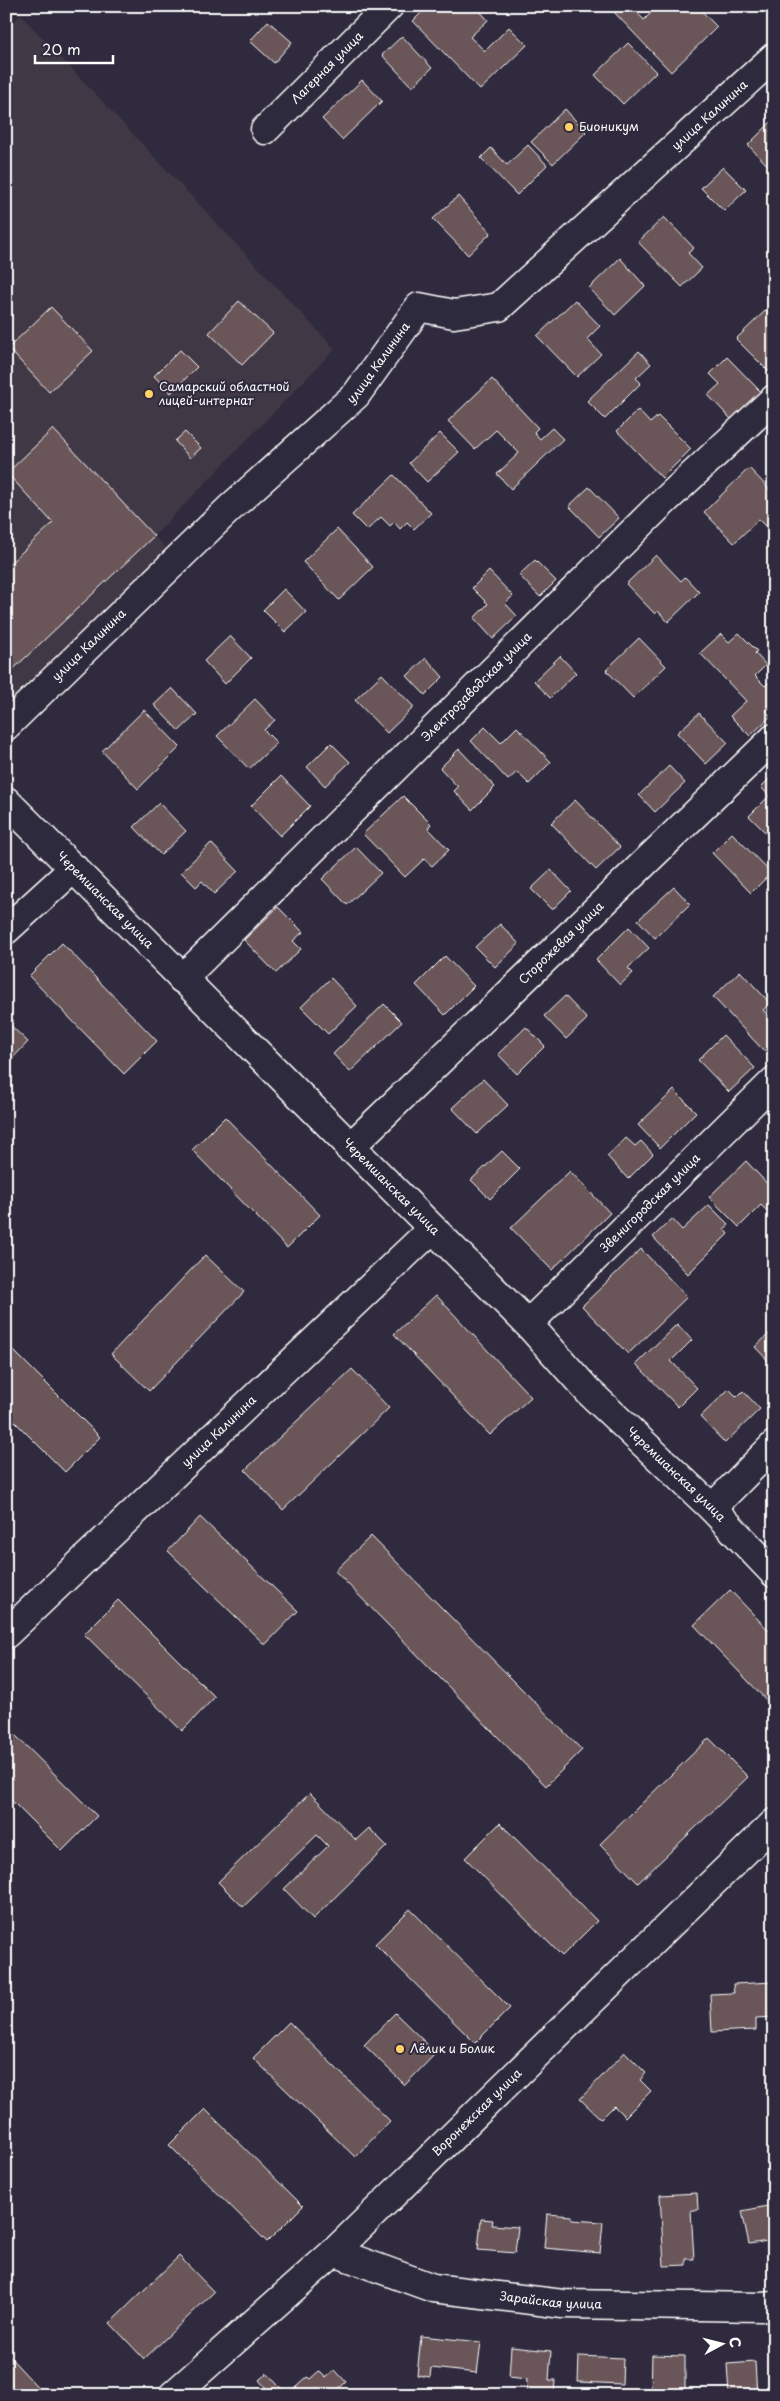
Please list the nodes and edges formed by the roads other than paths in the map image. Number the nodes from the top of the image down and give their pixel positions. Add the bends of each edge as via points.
1 (389, 6) edge
2 (774, 57) edge
3 (265, 130) dead end
4 (774, 399) edge
5 (6, 726) edge
6 (774, 738) edge
7 (6, 801) edge
8 (74, 868) junction
9 (6, 930) edge
10 (182, 979) junction
11 (774, 1081) edge
12 (349, 1148) junction
13 (432, 1230) junction
14 (528, 1324) junction
15 (774, 1445) edge
16 (712, 1508) junction
17 (774, 1573) edge
18 (6, 1634) edge
19 (774, 1824) edge
20 (334, 2252) junction
21 (774, 2306) edge
22 (173, 2395) edge

1 - 3 street, Лагерная улица
2 - 5 street, улица Калинина via 499,307 454,314 420,307 356,395 229,510
4 - 10 street, Электрозаводская улица via 656,509
6 - 12 street, Сторожевая улица
7 - 8 street, Черемшанская улица
8 - 9 street
8 - 10 street, Черемшанская улица
10 - 12 street, Черемшанская улица
11 - 14 street, Звенигородская улица
12 - 13 street, Черемшанская улица
13 - 14 street, Черемшанская улица
13 - 18 street, улица Калинина
14 - 16 street, Черемшанская улица via 588,1391
15 - 16 street
16 - 17 street, Черемшанская улица
19 - 20 street, Воронежская улица
20 - 21 street, Зарайская улица via 433,2288 563,2304
20 - 22 street, Воронежская улица

